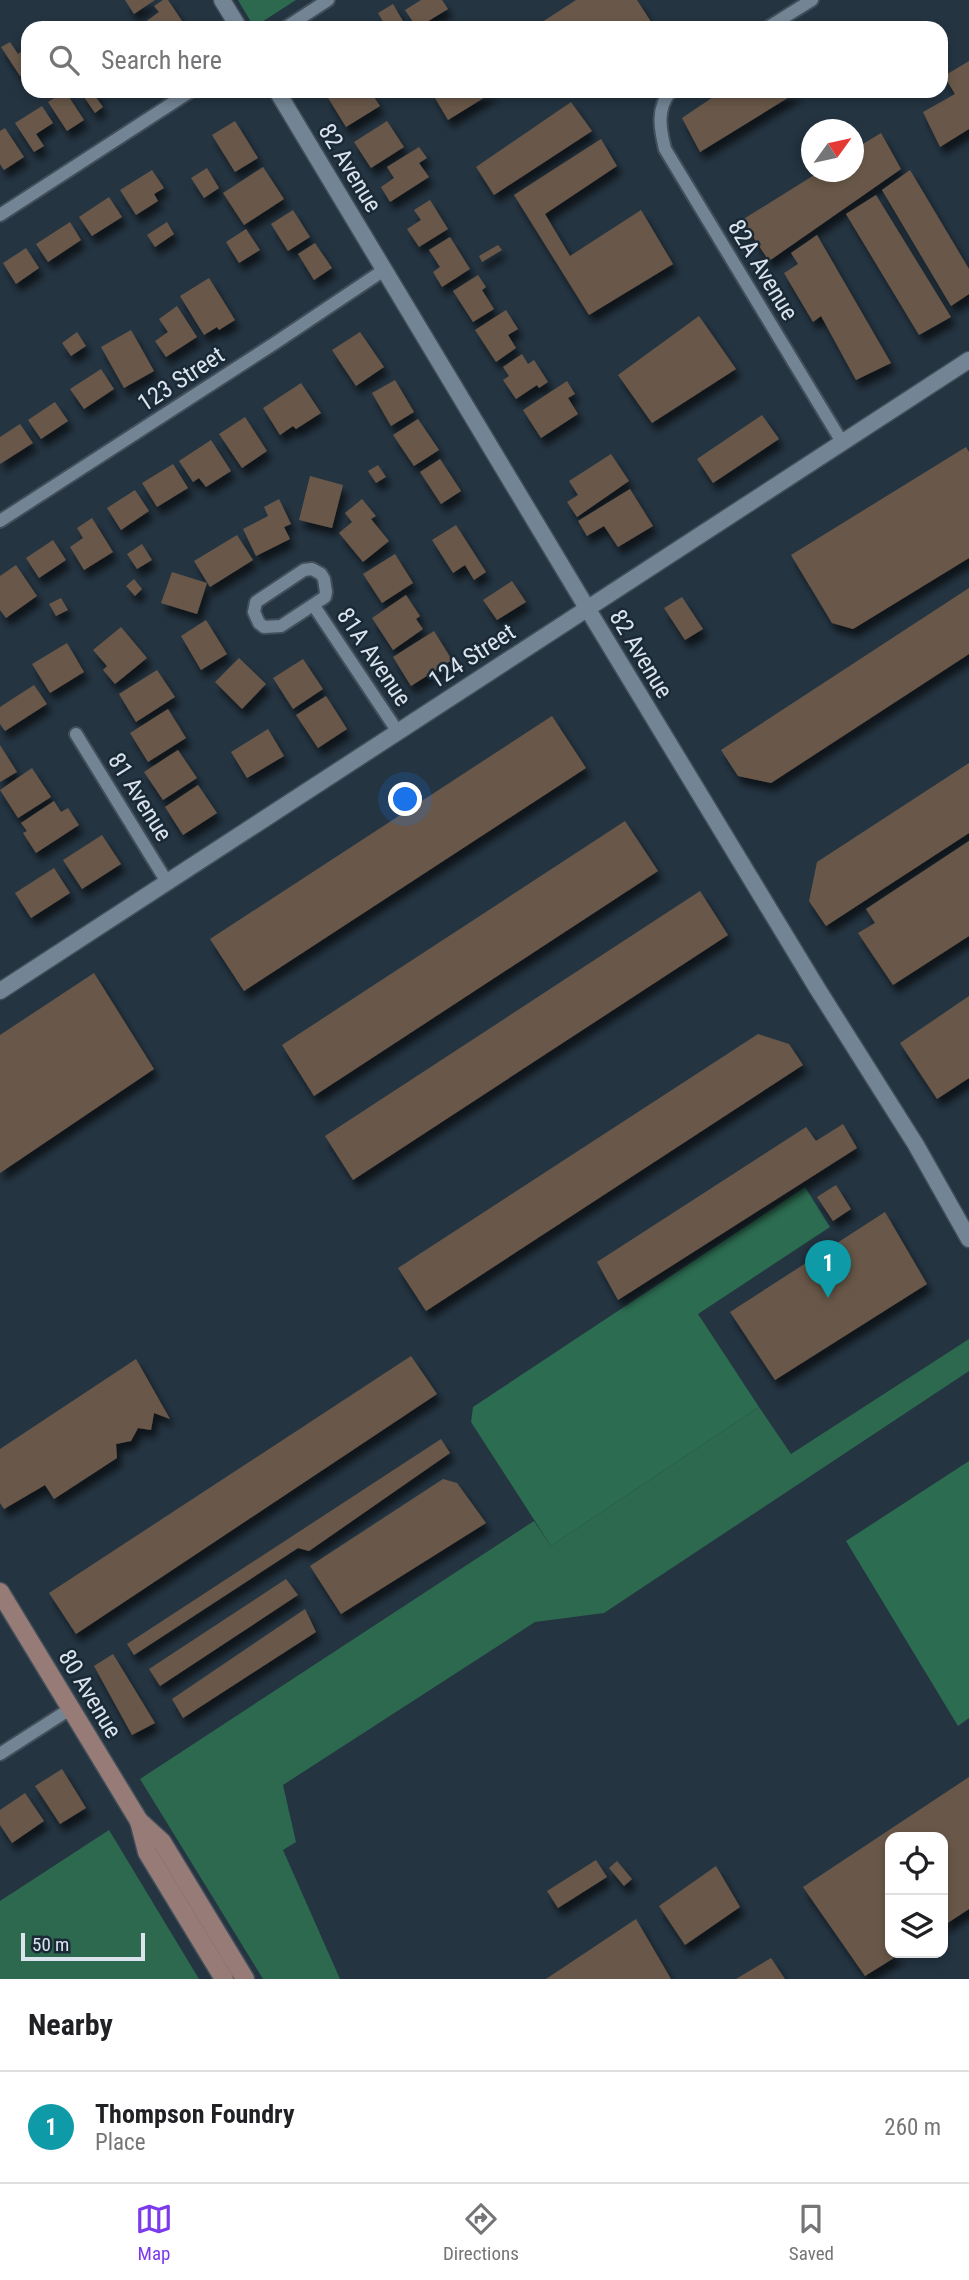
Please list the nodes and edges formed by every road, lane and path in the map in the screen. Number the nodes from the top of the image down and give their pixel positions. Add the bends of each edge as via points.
1 (222, 0) edge
2 (328, 0) edge
3 (812, 0) edge
4 (235, 21) edge
5 (296, 21) edge
6 (779, 21) edge
7 (180, 98) edge
8 (281, 98) edge
9 (665, 98) edge
10 (0, 215) edge
11 (384, 270) junction
12 (969, 360) edge
13 (842, 442) junction
14 (0, 521) edge
15 (314, 606) junction
16 (587, 608) junction
17 (398, 732) junction
18 (76, 734) dead end
19 (167, 882) junction
20 (0, 991) edge
21 (969, 1239) edge
22 (0, 1592) edge
23 (70, 1709) junction
24 (0, 1754) edge
25 (139, 1821) junction
26 (223, 1979) edge
27 (245, 1979) edge

1 - 4 street
2 - 5 street
3 - 6 street
7 - 10 street
8 - 11 street, 82 Avenue
9 - 13 street, 82A Avenue via 660,115 665,149
11 - 14 street, 123 Street
11 - 16 street, 82 Avenue
12 - 13 street, 124 Street
13 - 16 street, 124 Street
15 - 15 street, 81A Avenue via 326,592 321,574 312,569 262,597 254,611 264,627 276,628
15 - 17 street, 81A Avenue
16 - 17 street, 124 Street
16 - 21 street, 82 Avenue
17 - 19 street, 124 Street
18 - 19 street, 81 Avenue
19 - 20 street, 124 Street
22 - 23 main road, 80 Avenue
23 - 24 street
23 - 25 main road, 80 Avenue
25 - 26 main road, 80 Avenue via 147,1852
25 - 27 main road, 80 Avenue via 162,1842

